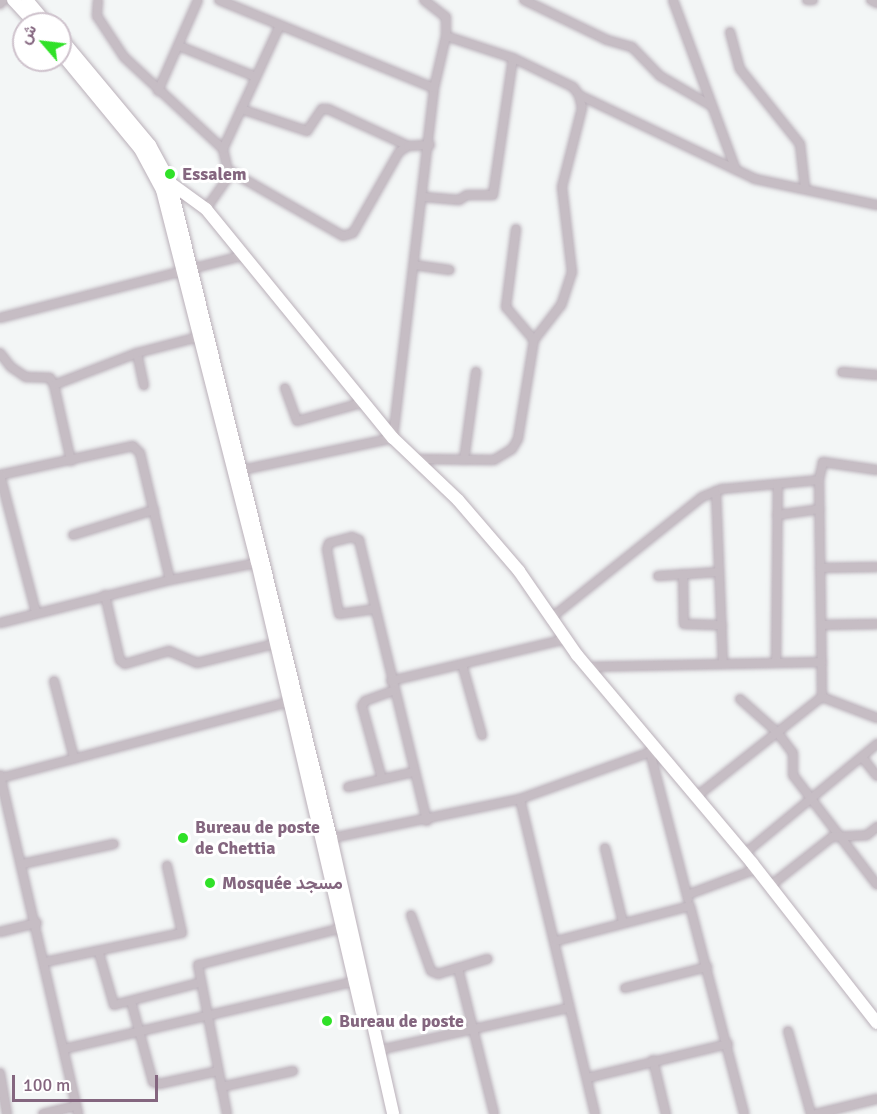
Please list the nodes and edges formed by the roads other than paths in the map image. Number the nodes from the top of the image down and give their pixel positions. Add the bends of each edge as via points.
1 (3, 0) edge
2 (13, 0) edge
3 (27, 0) edge
4 (98, 0) edge
5 (198, 0) edge
6 (219, 0) edge
7 (424, 0) edge
8 (524, 0) edge
9 (673, 0) edge
10 (807, 0) edge
11 (813, 0) edge
12 (871, 0) edge
13 (0, 3) edge
14 (877, 3) edge
15 (24, 12) edge
16 (37, 12) edge
17 (280, 25) junction
18 (730, 32) dead end
19 (446, 36) junction
20 (179, 46) junction
21 (72, 51) edge
22 (513, 58) junction
23 (72, 67) edge
24 (256, 77) junction
25 (434, 88) junction
26 (158, 91) junction
27 (579, 95) junction
28 (710, 105) junction
29 (241, 109) junction
30 (430, 145) junction
31 (408, 146) junction
32 (223, 148) junction
33 (736, 170) junction
34 (230, 171) junction
35 (155, 174) junction
36 (170, 182) junction
37 (805, 188) junction
38 (424, 197) junction
39 (877, 205) edge
40 (206, 209) junction
41 (516, 229) dead end
42 (245, 255) junction
43 (414, 265) junction
44 (450, 270) dead end
45 (187, 271) junction
46 (0, 318) edge
47 (198, 337) junction
48 (534, 340) junction
49 (0, 353) edge
50 (137, 353) junction
51 (476, 372) dead end
52 (842, 372) dead end
53 (877, 375) edge
54 (54, 385) junction
55 (144, 385) dead end
56 (285, 388) dead end
57 (365, 402) junction
58 (393, 438) junction
59 (414, 459) junction
60 (464, 460) junction
61 (71, 461) junction
62 (877, 470) edge
63 (238, 471) junction
64 (0, 475) edge
65 (819, 480) junction
66 (778, 484) junction
67 (716, 491) junction
68 (820, 509) junction
69 (154, 510) junction
70 (777, 514) junction
71 (74, 535) dead end
72 (261, 562) junction
73 (877, 567) edge
74 (820, 568) junction
75 (719, 572) junction
76 (683, 574) junction
77 (658, 576) dead end
78 (170, 580) junction
79 (105, 595) junction
80 (375, 609) junction
81 (36, 612) junction
82 (551, 618) junction
83 (0, 623) edge
84 (877, 624) edge
85 (722, 625) junction
86 (821, 625) junction
87 (566, 639) junction
88 (274, 644) junction
89 (822, 662) junction
90 (776, 663) junction
91 (462, 664) junction
92 (723, 664) junction
93 (587, 667) junction
94 (54, 681) dead end
95 (391, 681) junction
96 (393, 691) junction
97 (822, 697) junction
98 (740, 699) dead end
99 (288, 702) junction
100 (877, 718) edge
101 (777, 732) junction
102 (482, 735) dead end
103 (877, 744) edge
104 (653, 751) junction
105 (862, 757) junction
106 (74, 758) junction
107 (414, 772) junction
108 (0, 776) edge
109 (877, 776) edge
110 (382, 779) junction
111 (348, 787) dead end
112 (697, 796) junction
113 (520, 799) junction
114 (809, 800) junction
115 (427, 821) junction
116 (877, 827) edge
117 (836, 835) junction
118 (326, 839) junction
119 (114, 844) dead end
120 (605, 848) dead end
121 (744, 854) junction
122 (22, 864) junction
123 (167, 866) dead end
124 (756, 869) junction
125 (877, 885) edge
126 (770, 886) junction
127 (687, 895) junction
128 (690, 906) junction
129 (411, 915) dead end
130 (623, 923) junction
131 (37, 924) junction
132 (342, 928) junction
133 (0, 932) edge
134 (556, 941) junction
135 (99, 953) junction
136 (488, 958) dead end
137 (45, 962) junction
138 (707, 967) junction
139 (458, 968) junction
140 (359, 980) junction
141 (199, 983) junction
142 (625, 988) dead end
143 (131, 1001) junction
144 (569, 1008) junction
145 (205, 1016) junction
146 (876, 1019) edge
147 (475, 1027) junction
148 (140, 1031) junction
149 (788, 1031) dead end
150 (728, 1044) junction
151 (64, 1048) junction
152 (379, 1050) junction
153 (653, 1060) junction
154 (218, 1071) junction
155 (293, 1071) dead end
156 (0, 1073) edge
157 (587, 1078) junction
158 (221, 1088) junction
159 (877, 1099) edge
160 (77, 1110) edge
161 (7, 1114) edge
162 (43, 1114) edge
163 (227, 1114) edge
164 (384, 1114) edge
165 (393, 1114) edge
166 (492, 1114) edge
167 (595, 1114) edge
168 (666, 1114) edge
169 (744, 1114) edge
170 (811, 1114) edge
171 (816, 1114) edge

1 - 13 street
2 - 15 main road
3 - 16 main road
4 - 26 street via 97,16 124,57
5 - 20 street
6 - 17 street
7 - 19 street via 446,17
8 - 28 street via 607,40 632,47 660,76
9 - 28 street
10 - 11 street
12 - 14 street
17 - 24 street
17 - 25 street
18 - 37 street via 740,69 800,144
19 - 22 street
19 - 25 street
20 - 24 street
20 - 26 street
21 - 36 main road via 150,145
22 - 27 street via 573,87
22 - 38 street via 495,192 459,200
23 - 35 main road via 140,149
24 - 29 street
25 - 30 street
26 - 32 street
27 - 33 street
27 - 48 street via 582,108 562,187 572,272 561,305
28 - 33 street
29 - 31 street via 307,131 322,109 328,109
29 - 32 street
30 - 31 street
30 - 38 street
31 - 34 street via 399,152 353,233 343,236
32 - 34 street
33 - 37 street via 755,179
34 - 40 street
35 - 36 main road
35 - 45 main road
36 - 40 main road
36 - 45 main road
37 - 39 street
38 - 43 street
40 - 42 main road
41 - 48 street via 506,307
42 - 45 street
42 - 57 main road
43 - 44 street
43 - 58 street
45 - 46 street
45 - 47 main road
45 - 63 main road
47 - 50 street
47 - 63 main road
48 - 60 street via 515,445 494,460
49 - 54 street via 18,372 29,377 48,377
50 - 54 street
50 - 55 street
51 - 60 street
52 - 53 street
54 - 61 street
56 - 57 street via 297,421
57 - 58 main road
58 - 59 main road
58 - 63 street
59 - 60 street
59 - 82 main road via 458,500
61 - 64 street
61 - 69 street via 133,446 140,453
62 - 65 street via 823,462
63 - 72 main road
64 - 81 street
65 - 66 street
65 - 68 street
66 - 67 street
66 - 70 street
67 - 75 street
67 - 82 street via 679,514
68 - 70 street
68 - 74 street
69 - 71 street
69 - 78 street
70 - 90 street
72 - 78 street
72 - 88 main road
72 - 118 main road
73 - 74 street
74 - 86 street
75 - 76 street
75 - 85 street
76 - 77 street
76 - 85 street via 684,624
78 - 79 street
79 - 81 street
79 - 88 street via 120,660 125,664 169,651 197,663
80 - 80 street via 359,540 352,537 330,543 327,549 339,614
80 - 95 street
81 - 83 street
82 - 87 main road
84 - 86 street
85 - 92 street
86 - 89 street
87 - 91 street
87 - 93 main road
88 - 99 main road
89 - 90 street
89 - 97 street
90 - 92 street
91 - 95 street
91 - 102 street
92 - 93 street
93 - 104 main road
94 - 106 street
95 - 96 street
96 - 107 street
96 - 110 street via 362,706
97 - 100 street
97 - 101 street
98 - 101 street
99 - 106 street
99 - 118 main road
101 - 112 street
101 - 114 street via 793,753 793,775
103 - 105 street
104 - 112 main road
104 - 113 street
104 - 127 street
105 - 109 street
105 - 114 street
106 - 108 street
107 - 110 street
107 - 115 street
108 - 122 street
110 - 111 street
112 - 121 main road
113 - 115 street
113 - 134 street
114 - 117 street
114 - 121 street
115 - 118 street
116 - 117 street via 867,834
117 - 125 street
117 - 126 street
118 - 132 main road
118 - 140 main road
119 - 122 street
120 - 130 street
121 - 124 main road
122 - 131 street
123 - 135 street via 183,932
124 - 126 main road
124 - 127 street
126 - 146 main road
127 - 128 street
128 - 130 street
128 - 138 street
129 - 139 street via 431,971 438,974
130 - 134 street
131 - 133 street
131 - 137 street
132 - 140 main road
132 - 141 street via 199,963
134 - 144 street
135 - 137 street
135 - 143 street via 113,1004
136 - 139 street
137 - 151 street
138 - 142 street
138 - 150 street
139 - 147 street
140 - 145 street
140 - 152 main road
140 - 164 main road
141 - 143 street
141 - 145 street
143 - 148 street
144 - 147 street
144 - 157 street
145 - 148 street
145 - 154 street
147 - 152 street
147 - 166 street
148 - 151 street
148 - 154 street via 153,1082
149 - 170 street
150 - 153 street
150 - 169 street
151 - 160 street
152 - 165 main road
153 - 157 street
153 - 168 street
154 - 158 street
155 - 158 street
156 - 161 street
157 - 167 street
158 - 163 street
159 - 171 street
160 - 162 street

